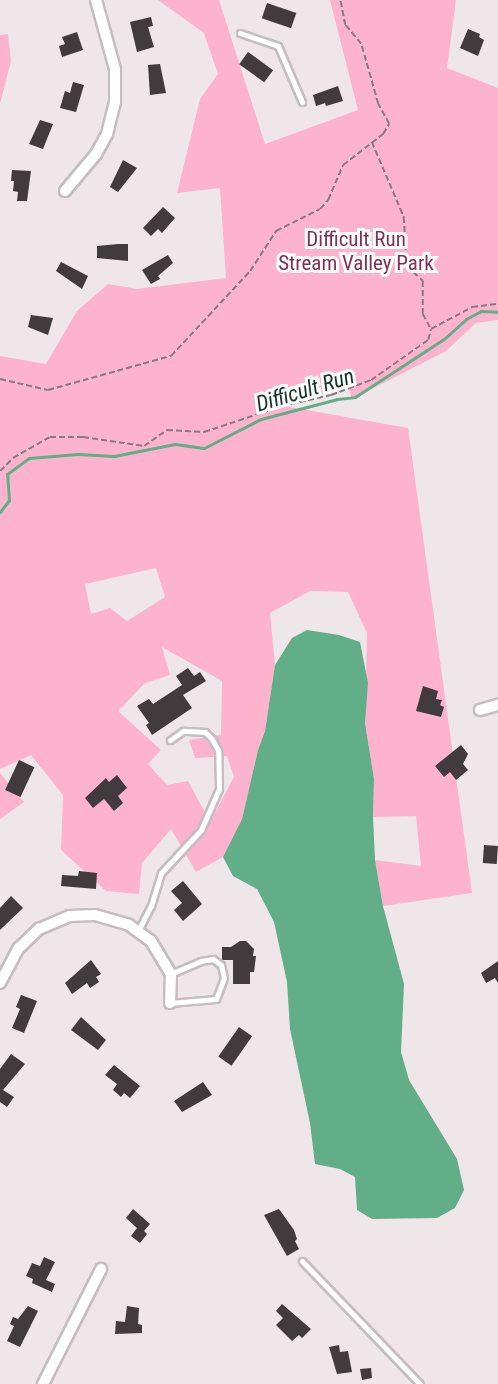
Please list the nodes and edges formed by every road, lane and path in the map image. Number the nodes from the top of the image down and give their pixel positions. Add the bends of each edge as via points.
1 (96, 0) edge
2 (340, 0) edge
3 (240, 33) dead end
4 (302, 102) dead end
5 (372, 141) junction
6 (64, 191) dead end
7 (498, 304) edge
8 (431, 329) junction
9 (0, 379) edge
10 (0, 471) edge
11 (498, 705) edge
12 (480, 710) dead end
13 (170, 740) dead end
14 (138, 931) junction
15 (171, 974) junction
16 (0, 983) edge
17 (170, 1003) joint
18 (302, 1261) dead end
19 (101, 1269) dead end
20 (43, 1384) edge
21 (420, 1384) edge

1 - 6 street via 115,69 116,102 99,149
2 - 5 path via 345,25 362,44 378,104 389,124
3 - 4 lane via 278,46
5 - 8 path via 404,218 407,266 423,281 423,314
5 - 9 path via 343,165 320,209 276,231 245,278 171,356 48,390
7 - 8 path via 472,307
8 - 10 path via 428,340 381,374 331,395 282,406 204,432 167,430 144,446 83,437 50,437 13,458
11 - 12 street
13 - 14 lane via 183,731 204,732 212,739 218,750 219,789 201,830 161,873
14 - 15 street via 161,954
14 - 16 street via 113,918 95,915 61,919 26,940
15 - 17 street
15 - 17 lane via 213,959 221,965 225,978 216,999
18 - 21 lane
19 - 20 street

